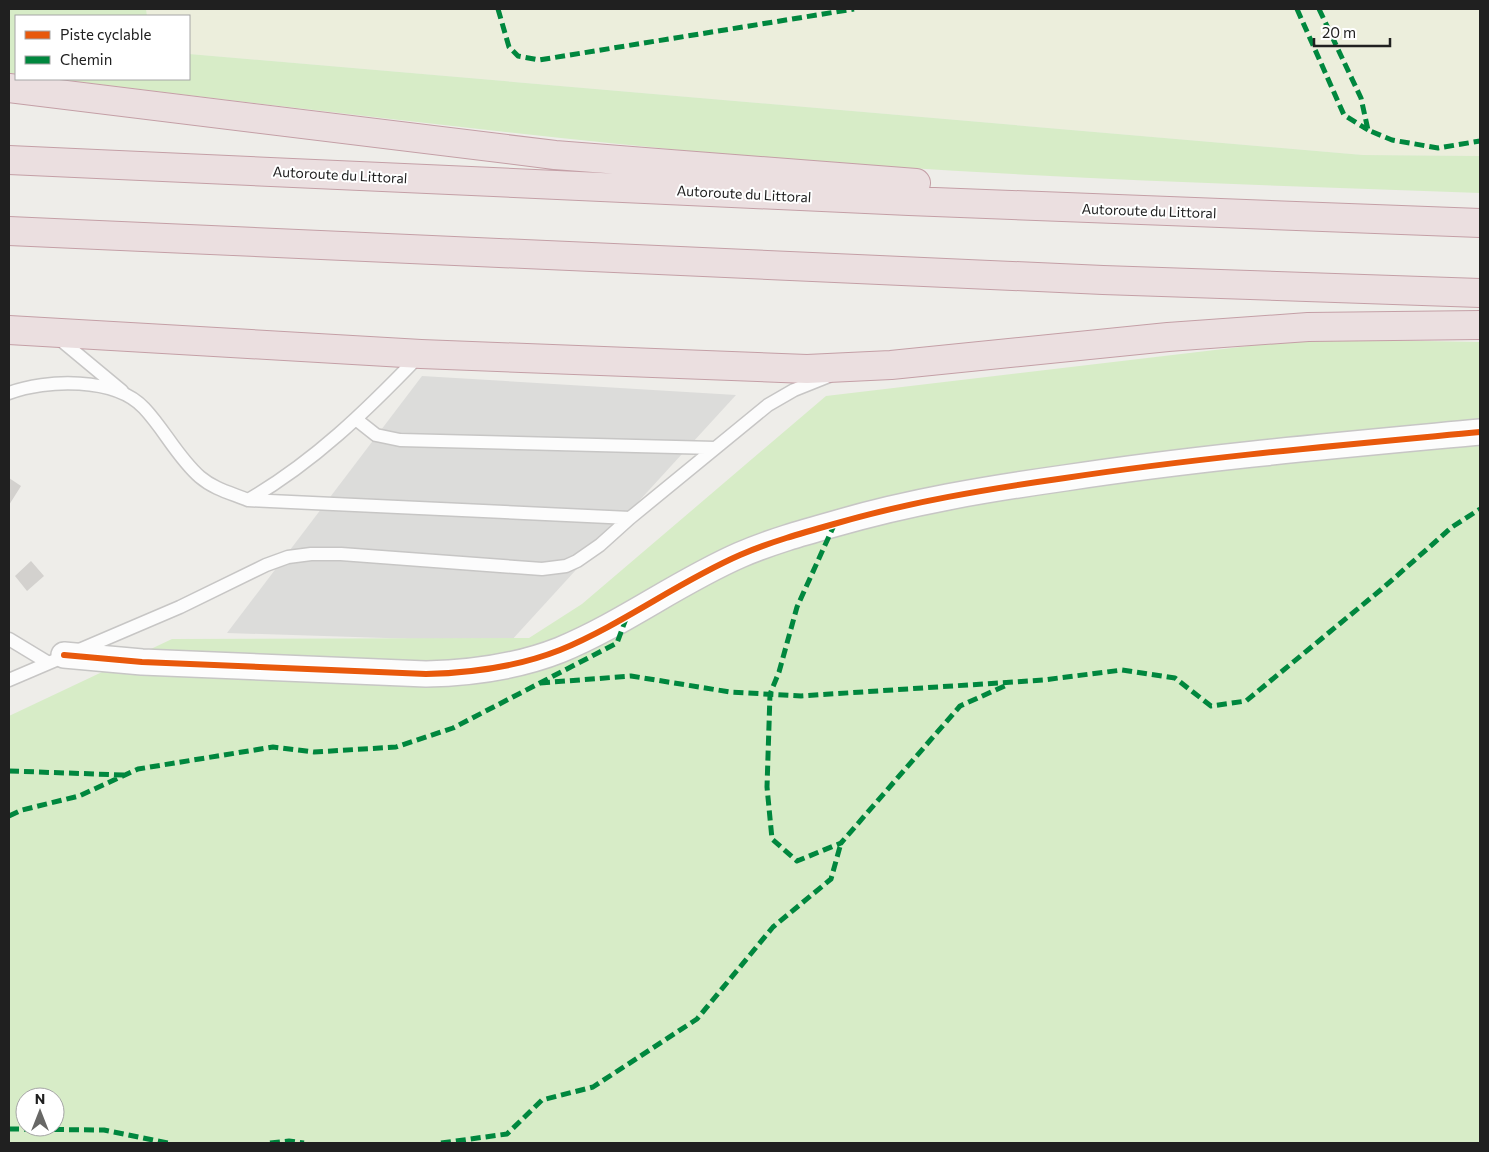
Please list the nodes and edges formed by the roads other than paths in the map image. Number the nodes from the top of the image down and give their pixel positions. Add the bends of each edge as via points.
1 (9, 88) edge
2 (9, 160) edge
3 (1381, 220) junction
4 (1480, 223) edge
5 (9, 231) edge
6 (1480, 293) edge
7 (1480, 325) edge
8 (9, 330) edge
9 (51, 332) junction
10 (421, 354) junction
11 (848, 369) junction
12 (9, 393) edge
13 (128, 396) junction
14 (357, 420) junction
15 (1480, 432) edge
16 (715, 448) junction
17 (248, 500) junction
18 (630, 518) junction
19 (9, 639) edge
20 (55, 659) junction
21 (9, 680) edge

1 - 3 highway via 555,155
2 - 3 highway, Autoroute du Littoral
3 - 4 highway, Autoroute du Littoral
5 - 6 highway via 1093,280
7 - 11 highway via 1308,327 1188,335
8 - 9 highway
9 - 10 highway
9 - 13 lane
10 - 11 highway
10 - 14 lane
11 - 16 lane via 778,399
12 - 13 lane via 82,383 116,390
13 - 17 lane via 143,407 199,476 224,493
14 - 16 lane via 376,435 400,440
14 - 17 lane via 277,484
15 - 20 street via 1143,466 974,491 835,523 739,556 561,649 512,665 467,673
16 - 18 lane
17 - 18 lane
18 - 20 lane via 600,545 566,566 542,568 341,554 288,557
19 - 20 lane
20 - 21 lane

